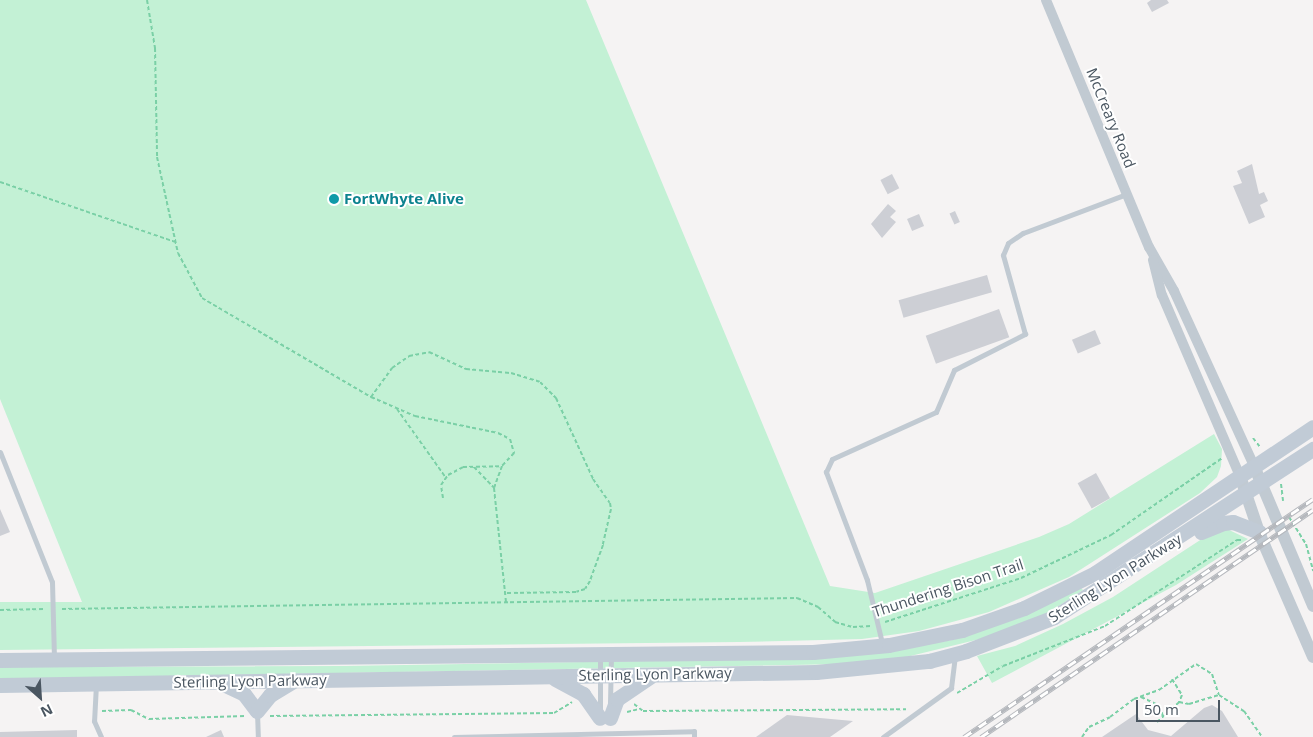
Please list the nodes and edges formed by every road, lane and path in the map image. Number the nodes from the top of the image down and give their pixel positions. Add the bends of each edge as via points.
1 (147, 0) edge
2 (1046, 0) edge
3 (0, 182) edge
4 (1127, 194) junction
5 (176, 242) junction
6 (1149, 247) junction
7 (371, 397) junction
8 (396, 408) junction
9 (1313, 427) edge
10 (1313, 449) edge
11 (0, 452) edge
12 (1223, 458) dead end
13 (474, 466) junction
14 (502, 466) junction
15 (1254, 466) junction
16 (1240, 476) junction
17 (446, 478) junction
18 (1262, 483) junction
19 (1283, 487) dead end
20 (494, 488) junction
21 (1246, 493) junction
22 (443, 498) dead end
23 (1285, 507) dead end
24 (1289, 516) dead end
25 (1293, 523) junction
26 (1281, 530) junction
27 (1261, 536) junction
28 (1148, 559) junction
29 (1313, 571) edge
30 (507, 593) junction
31 (506, 602) junction
32 (1313, 606) edge
33 (52, 609) junction
34 (0, 610) edge
35 (877, 624) junction
36 (882, 646) junction
37 (605, 654) junction
38 (955, 654) junction
39 (1313, 657) edge
40 (0, 660) edge
41 (54, 660) junction
42 (655, 674) junction
43 (605, 675) junction
44 (546, 676) junction
45 (1172, 679) junction
46 (293, 681) junction
47 (217, 682) junction
48 (96, 684) junction
49 (0, 685) edge
50 (624, 692) junction
51 (583, 694) junction
52 (955, 694) dead end
53 (1218, 695) junction
54 (1140, 697) junction
55 (1179, 702) junction
56 (927, 708) junction
57 (95, 711) junction
58 (257, 714) junction
59 (1163, 717) junction
60 (605, 718) junction
61 (1157, 722) dead end
62 (630, 735) edge
63 (663, 735) edge
64 (603, 736) edge
65 (101, 737) edge
66 (258, 737) edge
67 (454, 737) edge
68 (694, 737) edge
69 (883, 737) edge
70 (1082, 737) edge
71 (1262, 737) edge

1 - 5 path via 155,48 157,157
2 - 4 street, McCreary Road
3 - 5 path
4 - 6 street, McCreary Road
4 - 35 lane via 1023,233 1008,243 1003,256 1025,334 954,370 936,412 832,459 826,472 867,580
5 - 7 path via 202,298
6 - 15 street, McCreary Road via 1174,291
6 - 16 street, McCreary Road via 1162,295
7 - 8 path
7 - 30 path via 392,368 410,356 429,352 466,369 511,373 540,382 556,398 593,479 610,502 612,509 603,545 585,589 576,592
8 - 14 path via 415,416 498,433 510,439 514,453
8 - 17 path
9 - 15 main road, Sterling Lyon Parkway
10 - 18 main road, Sterling Lyon Parkway
11 - 33 lane via 47,565 52,582
12 - 35 path, Thundering Bison Trail via 1111,534 1021,578
13 - 14 path
13 - 17 path via 463,467
13 - 20 path
14 - 20 path
15 - 16 main road, Sterling Lyon Parkway
15 - 18 street
16 - 21 street
16 - 36 main road, Sterling Lyon Parkway via 1095,573 1024,608 962,630
17 - 22 path via 440,491
18 - 21 main road, Sterling Lyon Parkway
18 - 26 street
19 - 23 path
20 - 30 path
21 - 27 street
21 - 28 main road, Sterling Lyon Parkway
24 - 25 path
25 - 26 path
25 - 29 path via 1306,544
26 - 32 street
27 - 28 main road via 1234,522 1223,523
27 - 39 street
27 - 52 path via 1237,540 1106,626 1003,666
28 - 38 main road, Sterling Lyon Parkway via 1054,617
30 - 31 path
31 - 33 path, Thundering Bison Trail
31 - 35 path, Thundering Bison Trail via 797,598 818,607 835,622 853,627
33 - 34 path, Thundering Bison Trail
33 - 41 lane
35 - 36 lane
36 - 37 main road, Sterling Lyon Parkway via 813,652
37 - 41 main road, Sterling Lyon Parkway
37 - 43 lane
37 - 43 lane
38 - 42 main road, Sterling Lyon Parkway via 892,666 825,671
38 - 56 lane via 954,683
40 - 41 main road, Sterling Lyon Parkway
42 - 43 main road, Sterling Lyon Parkway
42 - 50 main road
43 - 44 main road, Sterling Lyon Parkway
43 - 60 lane
43 - 60 lane
44 - 46 main road, Sterling Lyon Parkway
44 - 51 main road
45 - 53 path via 1188,668 1200,665 1212,674
45 - 54 path via 1159,690
45 - 55 path via 1182,695
46 - 47 main road, Sterling Lyon Parkway
46 - 58 main road via 270,696
47 - 48 main road, Sterling Lyon Parkway
47 - 58 main road via 244,694
48 - 49 main road, Sterling Lyon Parkway
48 - 57 lane
50 - 56 path via 643,712
50 - 60 main road
51 - 58 path via 554,712
51 - 60 main road
53 - 55 path via 1189,704
53 - 71 path via 1244,711
54 - 59 path via 1155,702
54 - 70 path via 1110,718 1089,727
55 - 59 path
56 - 69 lane
57 - 58 path via 131,710 149,719
57 - 65 lane via 94,721
58 - 66 lane
59 - 61 path
60 - 64 lane
60 - 64 lane
62 - 63 lane
62 - 64 lane
63 - 68 lane via 694,731
64 - 67 lane

